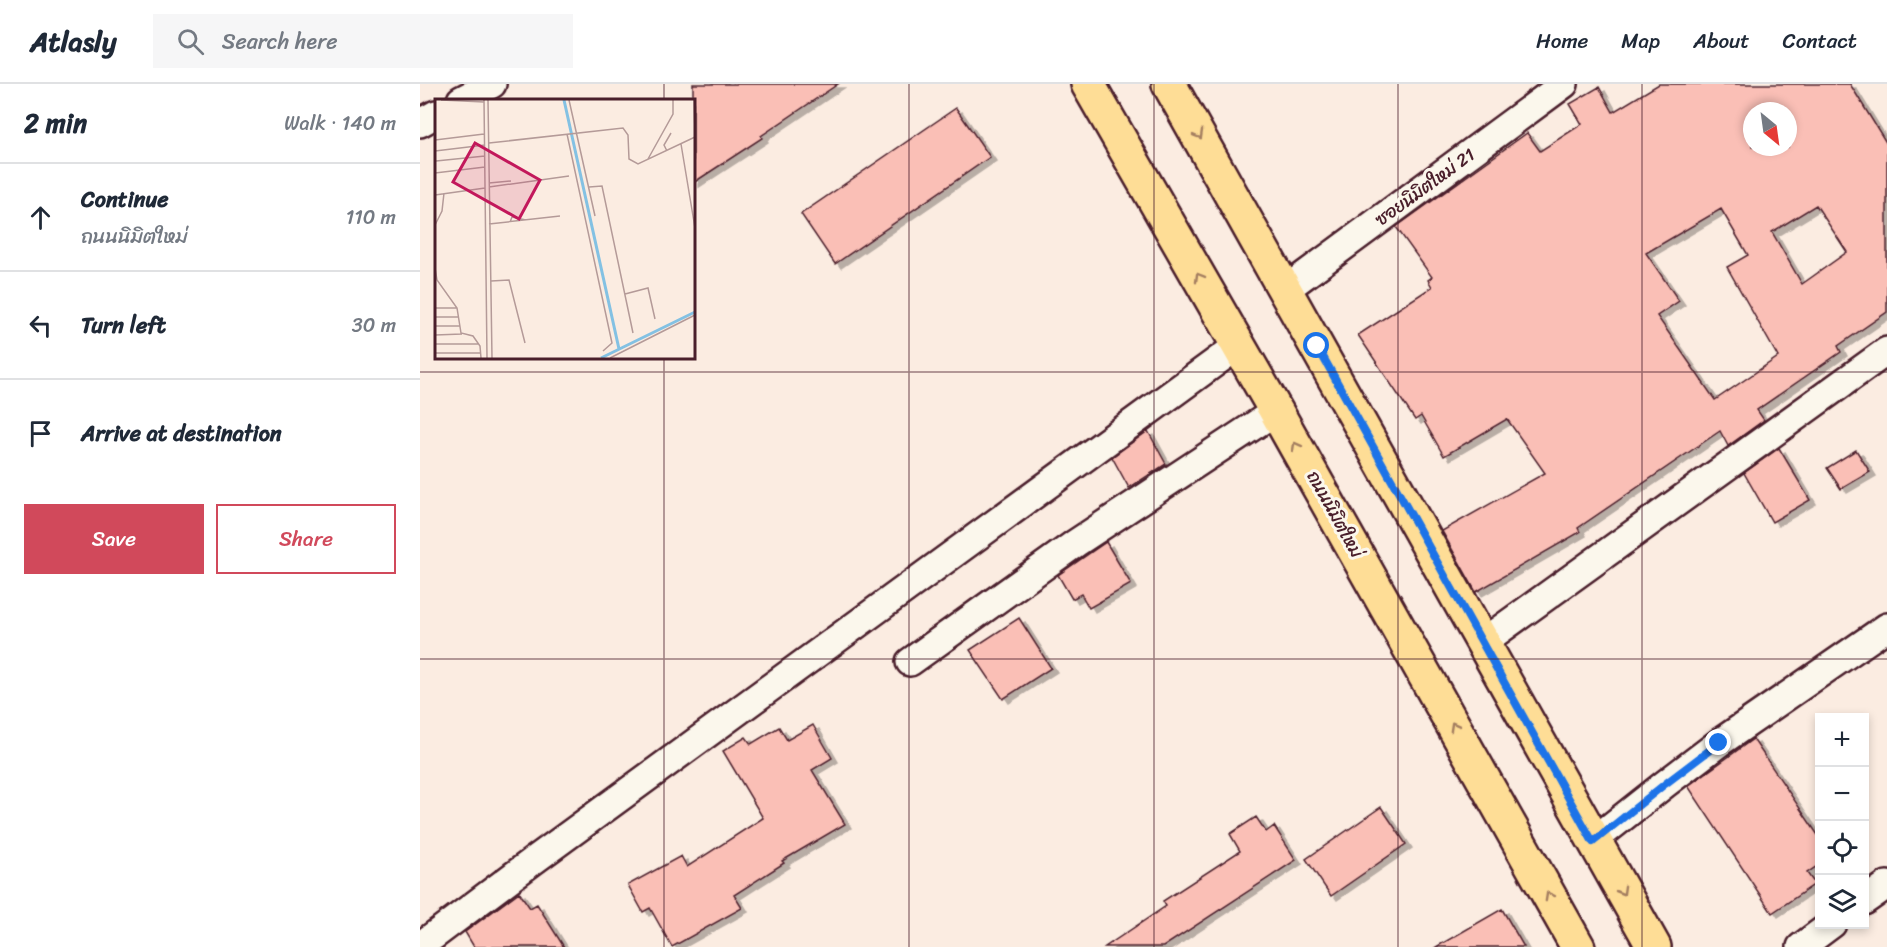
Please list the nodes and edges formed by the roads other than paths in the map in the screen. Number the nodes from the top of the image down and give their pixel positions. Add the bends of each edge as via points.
1 (492, 84) edge
2 (1088, 84) edge
3 (1169, 84) edge
4 (1564, 84) edge
5 (463, 99) edge
6 (435, 115) edge
7 (420, 123) edge
8 (1286, 289) junction
9 (1239, 345) junction
10 (1887, 351) edge
11 (1276, 411) junction
12 (1887, 627) edge
13 (1483, 642) junction
14 (910, 662) dead end
15 (1593, 842) junction
16 (1887, 885) edge
17 (1869, 898) edge
18 (1825, 929) edge
19 (420, 946) edge
20 (1578, 947) edge
21 (1654, 947) edge
22 (1801, 947) edge

1 - 5 street
9 -> 2 main road, ถนนนิมิตใหม่
3 -> 8 main road
4 - 8 street, ซอยนิมิตใหม่ 21
6 - 7 street
8 - 13 main road
9 - 11 main road, ถนนนิมิตใหม่
9 - 19 street
10 - 13 street
11 - 14 street via 1076,543
20 -> 11 main road, ถนนนิมิตใหม่
12 - 15 street via 1719,743
13 - 15 main road
15 -> 21 main road
16 - 17 street
18 - 22 street

